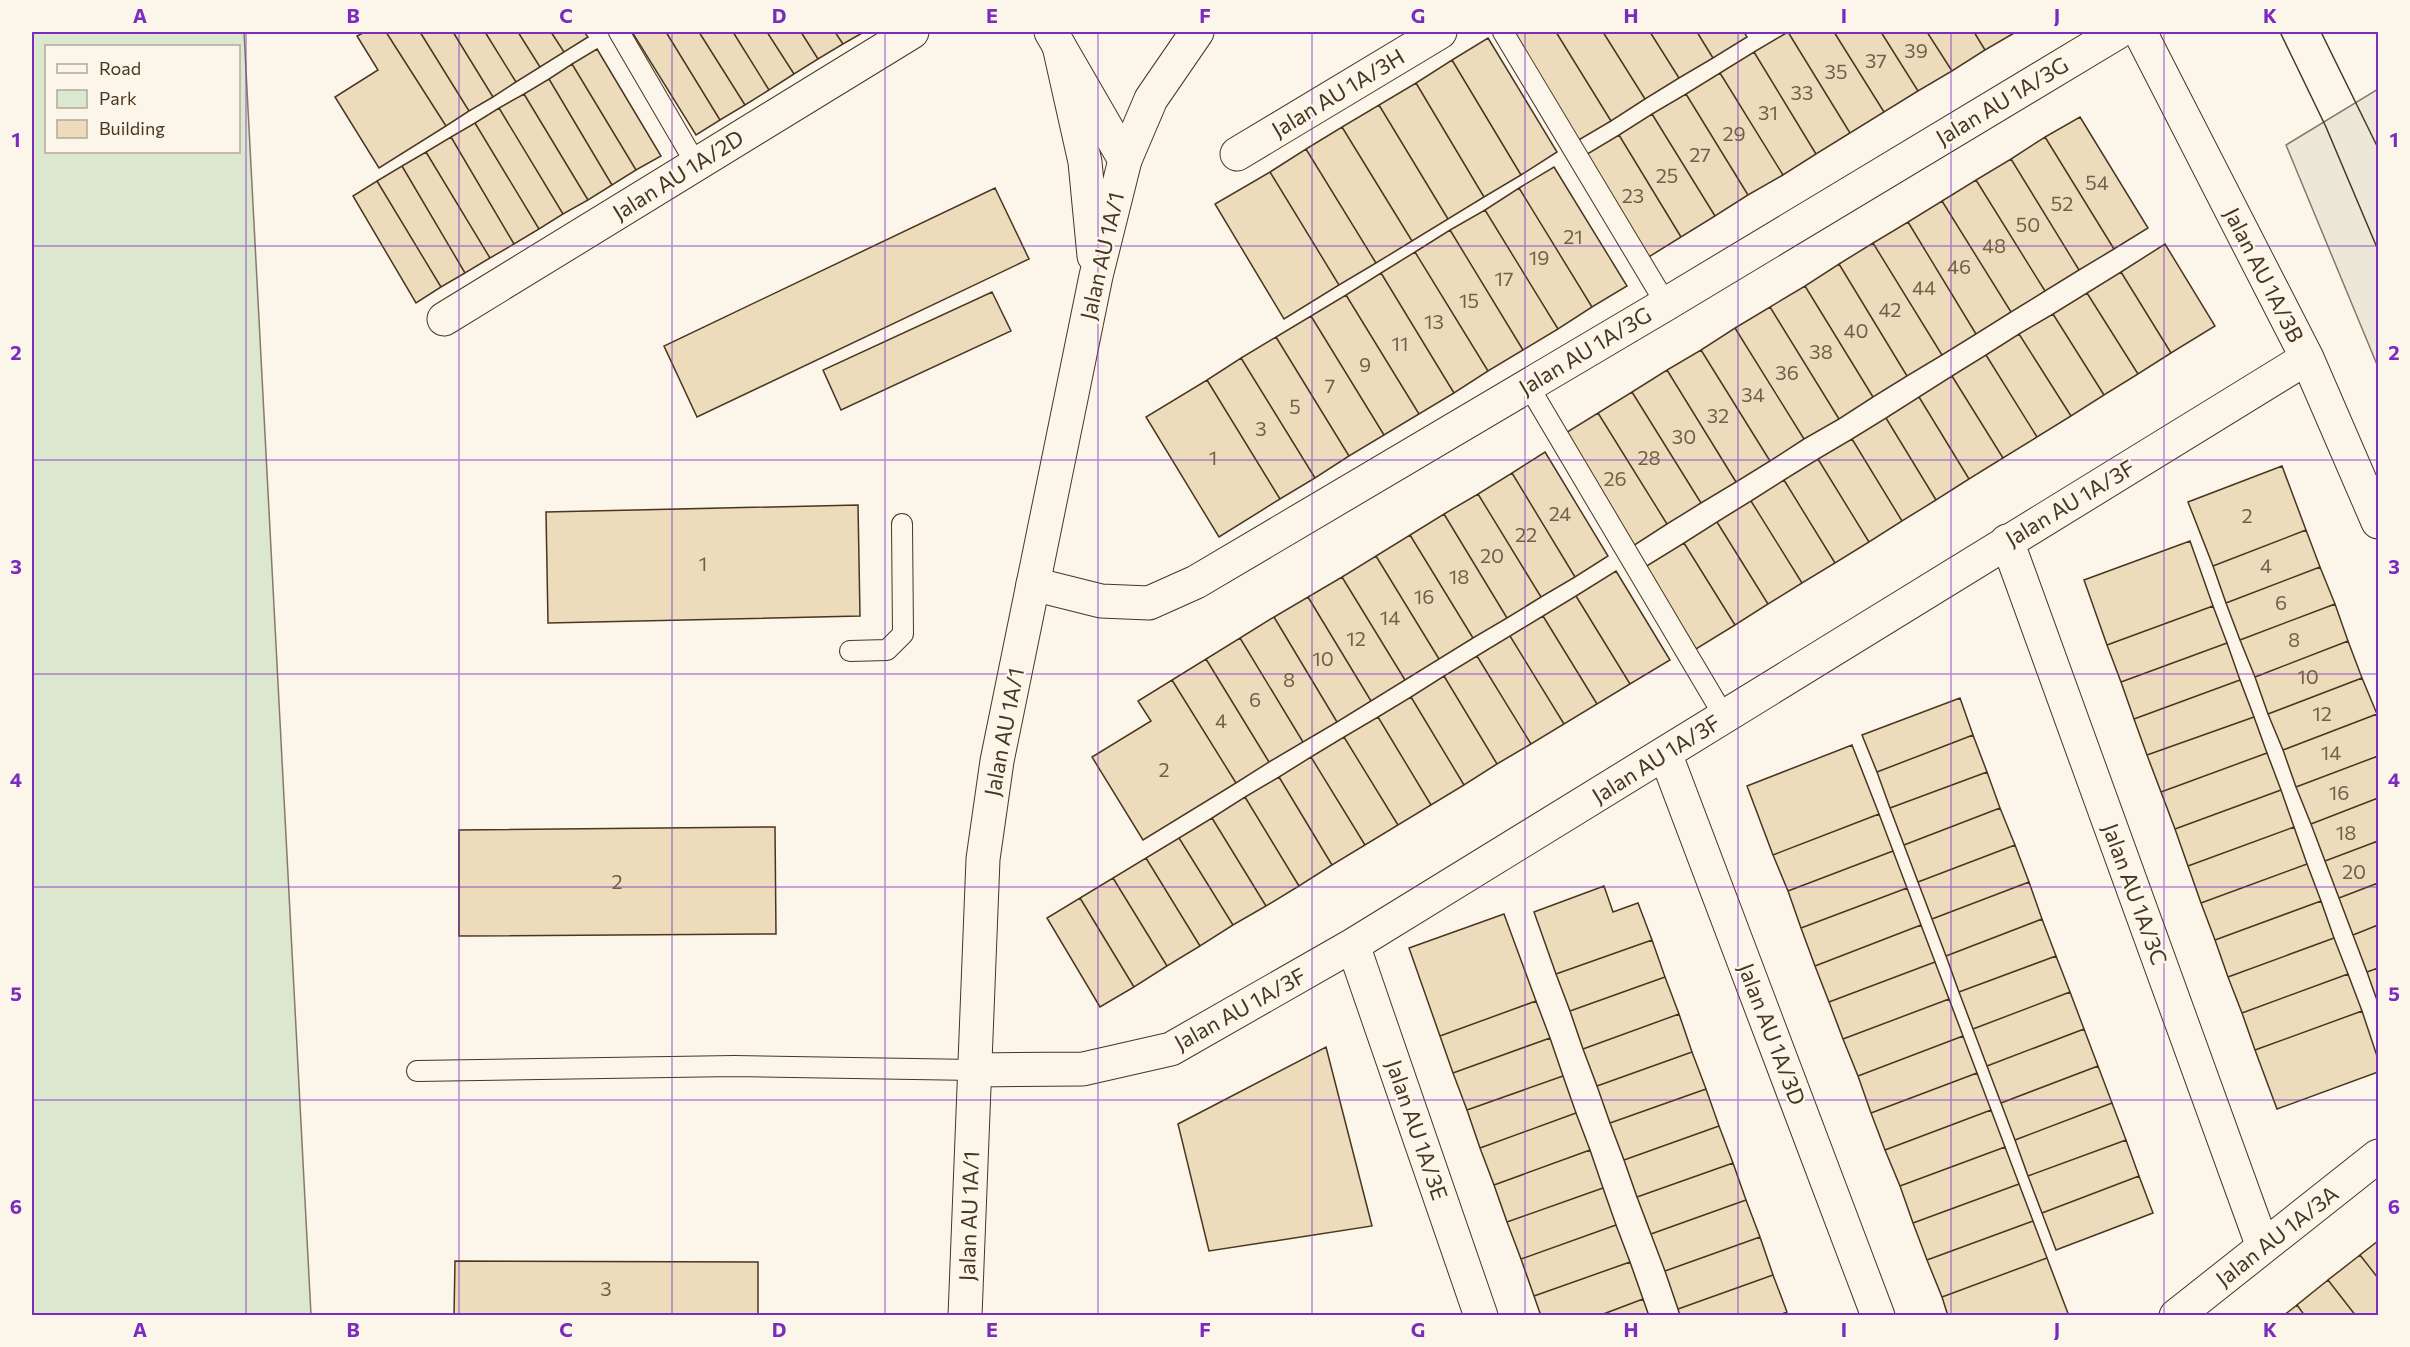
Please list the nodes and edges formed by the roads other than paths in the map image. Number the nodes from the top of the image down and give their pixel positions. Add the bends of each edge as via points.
1 (619, 32) edge
2 (912, 32) edge
3 (1197, 32) edge
4 (1440, 32) edge
5 (1503, 32) edge
6 (2118, 32) edge
7 (2140, 32) edge
8 (1055, 39) edge
9 (1237, 154) dead end
10 (1125, 160) junction
11 (696, 164) junction
12 (1096, 276) junction
13 (1666, 304) junction
14 (444, 319) dead end
15 (2307, 358) junction
16 (1528, 385) junction
17 (2379, 522) edge
18 (902, 524) dead end
19 (2007, 541) junction
20 (1034, 585) junction
21 (850, 651) dead end
22 (1724, 716) junction
23 (1665, 753) junction
24 (1353, 945) junction
25 (974, 1070) junction
26 (417, 1071) dead end
27 (2379, 1156) edge
28 (2263, 1247) junction
29 (965, 1316) edge
30 (1481, 1316) edge
31 (1878, 1316) edge
32 (2176, 1316) edge

1 - 11 lane
2 - 11 street, Jalan AU 1A/2D
3 - 10 street, Jalan AU 1A/1 via 1151,99
4 - 9 street, Jalan AU 1A/3H
5 - 13 lane
6 - 13 street, Jalan AU 1A/3G
7 - 15 street, Jalan AU 1A/3B
8 - 10 street, Jalan AU 1A/1
8 - 12 street via 1085,162
10 - 12 street, Jalan AU 1A/1
11 - 14 street, Jalan AU 1A/2D
12 - 20 street, Jalan AU 1A/1
13 - 16 street, Jalan AU 1A/3G
15 - 17 street, Jalan AU 1A/3B
15 - 19 street, Jalan AU 1A/3F
16 - 20 street, Jalan AU 1A/3G via 1196,582 1149,603 1101,601
16 - 22 lane
18 - 21 lane via 903,634 887,650
19 - 22 street, Jalan AU 1A/3F
19 - 28 street, Jalan AU 1A/3C
20 - 25 street, Jalan AU 1A/1 via 996,760 983,858
22 - 23 street, Jalan AU 1A/3F
23 - 24 street, Jalan AU 1A/3F
23 - 31 street, Jalan AU 1A/3D
24 - 25 street, Jalan AU 1A/3F via 1171,1049 1083,1069
24 - 30 street, Jalan AU 1A/3E
25 - 26 lane via 734,1066
25 - 29 street, Jalan AU 1A/1
27 - 28 street, Jalan AU 1A/3A
28 - 32 street, Jalan AU 1A/3A

